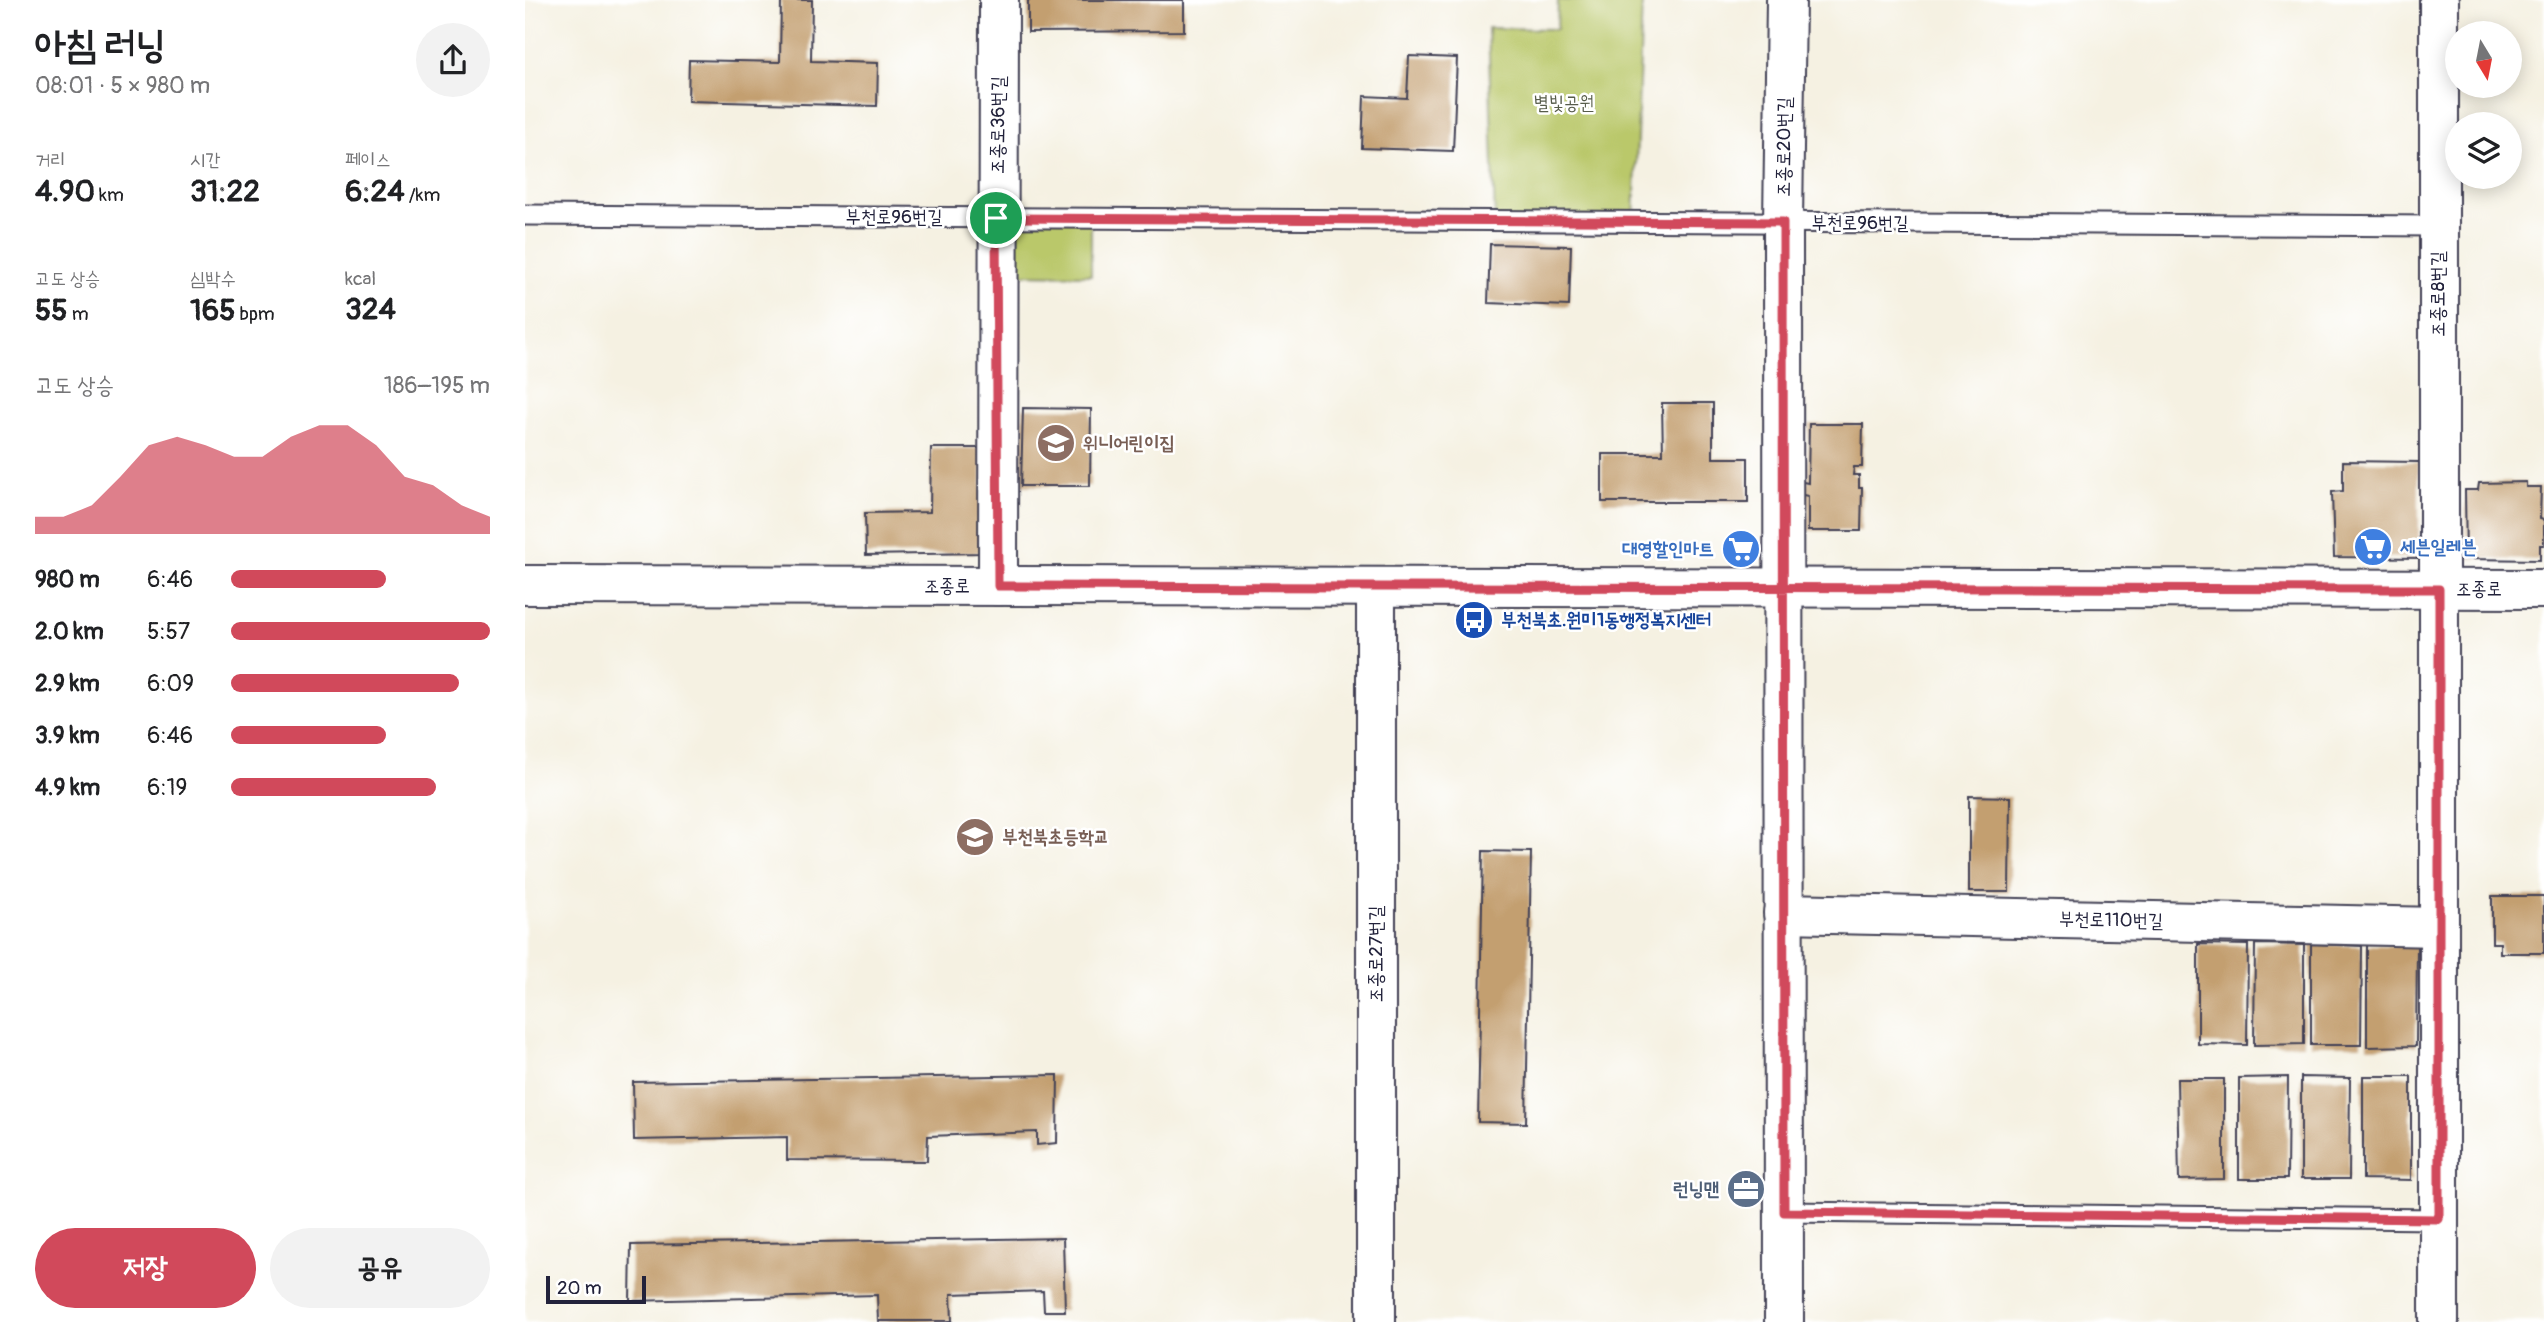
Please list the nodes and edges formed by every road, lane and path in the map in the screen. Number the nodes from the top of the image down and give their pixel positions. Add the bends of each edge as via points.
1 (999, 0) edge
2 (1786, 0) edge
3 (2439, 0) edge
4 (525, 215) edge
5 (996, 218) junction
6 (1783, 222) junction
7 (2438, 226) junction
8 (525, 585) edge
9 (998, 586) junction
10 (1376, 587) junction
11 (1783, 588) junction
12 (2439, 589) junction
13 (2544, 589) edge
14 (1783, 913) junction
15 (2439, 927) junction
16 (1784, 1212) junction
17 (2439, 1219) junction
18 (1376, 1322) edge
19 (1784, 1322) edge
20 (2439, 1322) edge

1 - 5 street, 조종로36번길
2 - 6 street, 조종로20번길
3 - 7 street, 조종로8번길
4 - 5 lane, 부천로96번길
5 - 6 lane, 부천로96번길
5 - 9 street, 조종로36번길
6 - 7 lane, 부천로96번길
6 - 11 street, 조종로20번길
7 - 12 street, 조종로8번길
8 - 9 street, 조종로
9 - 10 street, 조종로
10 - 11 street, 조종로
10 - 18 street, 조종로27번길
11 - 12 street, 조종로
11 - 14 street, 조종로20번길
12 - 13 street, 조종로
12 - 15 street, 조종로8번길
14 - 15 street, 부천로110번길
14 - 16 street, 조종로20번길
15 - 17 street, 조종로8번길
16 - 17 lane
16 - 19 street, 조종로20번길
17 - 20 street, 조종로8번길

